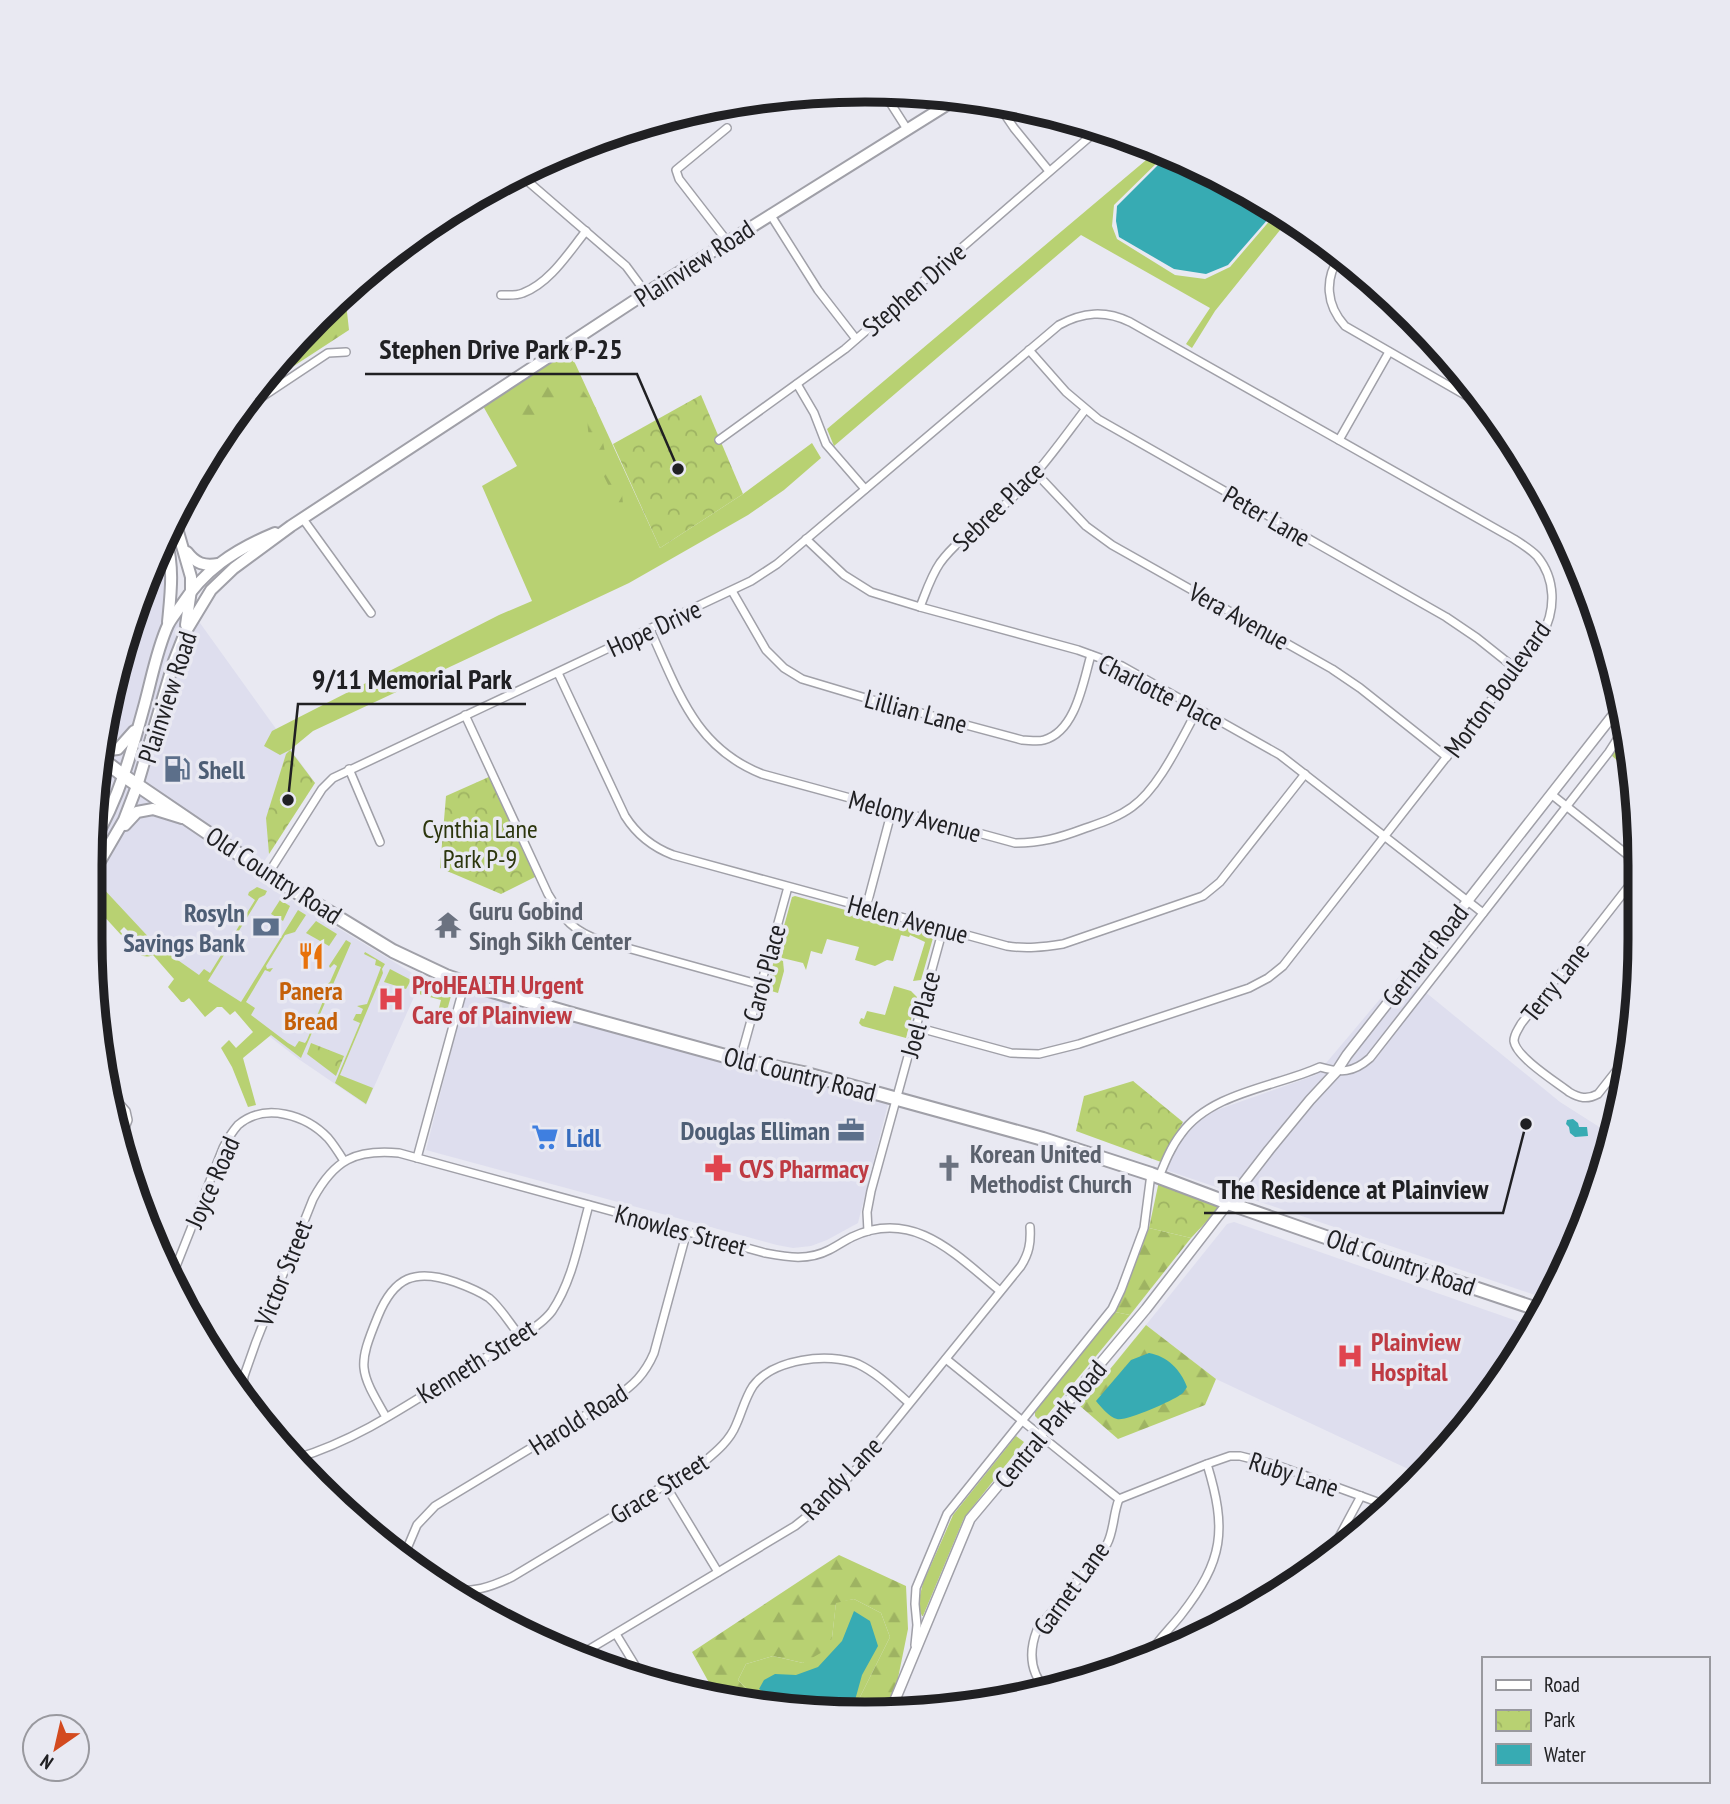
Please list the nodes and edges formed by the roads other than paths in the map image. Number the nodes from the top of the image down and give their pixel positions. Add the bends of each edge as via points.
1 (890, 103) edge
2 (945, 106) edge
3 (1005, 115) edge
4 (727, 128) dead end
5 (907, 129) junction
6 (1090, 136) edge
7 (1049, 171) junction
8 (527, 180) edge
9 (770, 214) junction
10 (586, 230) junction
11 (727, 241) junction
12 (1335, 263) edge
13 (646, 293) junction
14 (501, 295) dead end
15 (856, 339) junction
16 (1029, 350) junction
17 (346, 352) dead end
18 (1389, 352) junction
19 (796, 384) junction
20 (1469, 397) edge
21 (261, 398) edge
22 (1085, 410) junction
23 (719, 440) dead end
24 (1339, 440) junction
25 (1035, 472) junction
26 (865, 489) junction
27 (303, 519) junction
28 (291, 526) junction
29 (178, 532) edge
30 (806, 539) junction
31 (182, 544) junction
32 (169, 552) edge
33 (170, 555) junction
34 (218, 564) junction
35 (191, 590) junction
36 (211, 590) junction
37 (732, 591) junction
38 (920, 607) junction
39 (371, 613) dead end
40 (168, 625) junction
41 (650, 630) junction
42 (185, 633) junction
43 (1091, 655) junction
44 (158, 656) junction
45 (174, 662) junction
46 (1516, 669) junction
47 (558, 673) junction
48 (1198, 709) junction
49 (1614, 714) edge
50 (466, 715) junction
51 (139, 723) junction
52 (1618, 738) edge
53 (110, 750) edge
54 (1447, 757) junction
55 (108, 764) edge
56 (349, 769) junction
57 (1305, 774) junction
58 (124, 776) junction
59 (137, 786) junction
60 (1551, 794) junction
61 (1566, 807) junction
62 (892, 810) junction
63 (189, 820) junction
64 (103, 824) edge
65 (115, 835) junction
66 (1385, 837) junction
67 (380, 842) dead end
68 (1629, 856) edge
69 (101, 858) edge
70 (268, 874) junction
71 (1629, 886) edge
72 (788, 887) junction
73 (1467, 901) junction
74 (866, 908) junction
75 (1483, 913) junction
76 (943, 929) junction
77 (465, 982) junction
78 (761, 985) junction
79 (916, 1027) junction
80 (740, 1060) junction
81 (1617, 1070) edge
82 (1336, 1072) junction
83 (896, 1099) junction
84 (120, 1105) edge
85 (125, 1126) edge
86 (417, 1158) junction
87 (344, 1161) junction
88 (1155, 1176) junction
89 (1228, 1203) junction
90 (589, 1205) junction
91 (1030, 1227) dead end
92 (687, 1231) junction
93 (868, 1231) junction
94 (176, 1267) edge
95 (1000, 1291) junction
96 (1532, 1310) edge
97 (520, 1336) junction
98 (946, 1359) junction
99 (243, 1382) edge
100 (909, 1403) junction
101 (386, 1417) junction
102 (1023, 1421) junction
103 (1040, 1435) junction
104 (304, 1456) edge
105 (1207, 1464) junction
106 (666, 1486) junction
107 (1361, 1496) junction
108 (1119, 1499) junction
109 (1379, 1503) edge
110 (1339, 1538) edge
111 (407, 1550) edge
112 (718, 1572) junction
113 (468, 1591) edge
114 (616, 1634) junction
115 (1158, 1643) edge
116 (588, 1650) edge
117 (636, 1667) edge
118 (910, 1667) junction
119 (1040, 1682) edge
120 (895, 1701) edge

1 - 5 street
2 - 5 main road, Plainview Road
3 - 7 street
4 - 11 street via 676,170
5 - 9 main road, Plainview Road
6 - 7 street, Stephen Drive
7 - 15 street, Stephen Drive
8 - 10 street
9 - 11 main road, Plainview Road
9 - 15 street via 818,290
10 - 13 street via 626,266
10 - 14 street via 537,286 520,295
11 - 13 main road, Plainview Road
12 - 18 street via 1329,295 1338,318
13 - 27 main road, Plainview Road
15 - 19 street, Stephen Drive
16 - 22 street, Peter Lane
16 - 24 street, Morton Boulevard via 1073,318 1089,313 1120,317
16 - 26 street, Hope Drive
17 - 21 street via 328,353
18 - 20 street
18 - 24 street
19 - 23 street, Stephen Drive
19 - 26 street via 814,412 826,444
22 - 25 street, Sebree Place
22 - 46 street, Peter Lane via 1446,617
24 - 46 street, Morton Boulevard via 1537,556 1550,581 1552,611 1549,624
25 - 38 street, Sebree Place via 946,556
25 - 54 street, Vera Avenue via 1095,533 1332,669
26 - 30 street, Hope Drive
27 - 28 main road, Plainview Road
27 - 39 street
28 - 34 main road, Plainview Road
28 - 36 main road, Plainview Road
29 - 31 main road
30 - 37 street, Hope Drive via 777,564
30 - 38 street, Charlotte Place via 857,585
31 - 34 main road via 204,566
31 - 35 main road
32 - 33 main road
33 - 35 main road
33 - 40 main road via 173,576
34 - 35 main road, Plainview Road
35 - 36 main road
35 - 40 main road, Plainview Road
35 - 42 main road
36 - 42 main road, Plainview Road
37 - 41 street, Hope Drive
37 - 43 street, Lillian Lane via 766,650 802,679 1022,740 1044,740 1066,725
38 - 43 street, Charlotte Place
40 - 44 main road, Plainview Road
41 - 47 street, Hope Drive
41 - 62 street, Melony Avenue via 690,715 730,757 762,774
42 - 45 main road, Plainview Road
43 - 48 street, Charlotte Place via 1122,666
44 - 45 main road
44 - 51 main road, Plainview Road
45 - 59 main road, Plainview Road
46 - 54 street, Morton Boulevard
47 - 50 street, Hope Drive
47 - 72 street, Helen Avenue via 625,816 644,840 673,855
48 - 57 street, Charlotte Place
48 - 62 street, Melony Avenue via 1143,799 1114,818 1067,835 1015,843
49 - 60 street, Gerhard Road
50 - 56 street, Hope Drive
50 - 78 street via 548,894 571,926 589,937
51 - 53 main road via 118,749
51 - 58 main road, Plainview Road
52 - 61 street, Central Park Road
54 - 66 street, Morton Boulevard
55 - 58 main road, Old Country Road
56 - 67 street
56 - 70 street, Hope Drive via 322,789
57 - 66 street, Charlotte Place
57 - 76 street, Helen Avenue via 1220,882 1203,896 1041,948 1007,946
58 - 59 main road, Old Country Road
58 - 64 main road, Plainview Road
59 - 63 main road, Old Country Road
59 - 65 main road, Plainview Road
60 - 61 street
60 - 73 street, Gerhard Road
61 - 68 street
61 - 75 street, Central Park Road
62 - 74 street
63 - 65 main road via 153,809 137,812
63 - 70 main road, Old Country Road
65 - 69 main road
66 - 73 street, Charlotte Place
66 - 79 street, Morton Boulevard via 1283,966 1249,988 1040,1054 1011,1053
70 - 77 main road, Old Country Road via 393,951
71 - 81 street, Terry Lane via 1521,1024 1514,1042 1522,1055 1577,1097 1598,1094
72 - 74 street, Helen Avenue
72 - 78 street, Carol Place
73 - 75 street, Charlotte Place
73 - 82 street, Gerhard Road
74 - 76 street, Helen Avenue
75 - 82 street, Central Park Road via 1370,1058 1360,1067
76 - 79 street, Joel Place
77 - 80 main road, Old Country Road
77 - 86 street
78 - 80 street, Carol Place
79 - 83 street, Joel Place
80 - 83 main road, Old Country Road
82 - 88 street, Central Park Road via 1320,1067 1213,1106 1182,1132
82 - 89 street, Gerhard Road
83 - 88 main road, Old Country Road via 1043,1139
83 - 93 street, Joel Place via 871,1191
84 - 85 street via 128,1119
86 - 87 street, Knowles Street via 380,1152
86 - 90 street, Knowles Street
87 - 94 street, Joyce Road via 327,1137 309,1123 276,1113 247,1119 223,1148
87 - 99 street, Victor Street via 330,1172 313,1199
88 - 89 main road, Old Country Road
88 - 102 street, Central Park Road via 1144,1228 1112,1309
89 - 96 main road, Old Country Road
89 - 103 street, Central Park Road
90 - 92 street, Knowles Street
90 - 97 street, Kenneth Street via 564,1291 547,1317
91 - 95 street, Randy Lane via 1028,1255
92 - 93 street, Knowles Street via 800,1258
92 - 111 street, Harold Road via 649,1365 632,1386 435,1506 417,1525
93 - 95 street, Knowles Street via 909,1229 928,1236
95 - 98 street, Randy Lane
97 - 101 street, Kenneth Street
97 - 101 street via 481,1293 437,1276 402,1282 384,1302 363,1359 367,1384
98 - 100 street, Randy Lane
98 - 102 street
100 - 106 street, Grace Street via 855,1363 830,1358 784,1364 753,1386 736,1427 720,1449
100 - 112 street, Randy Lane via 829,1499
101 - 104 street, Kenneth Street via 338,1444
102 - 103 street
102 - 118 street, Central Park Road via 947,1514 916,1588 917,1625
103 - 108 street
103 - 118 street, Central Park Road via 970,1519
105 - 107 street, Ruby Lane via 1230,1456 1252,1458
105 - 108 street, Ruby Lane
105 - 115 street via 1220,1527 1212,1567
106 - 112 street
106 - 113 street, Grace Street via 512,1577
107 - 109 street, Ruby Lane
107 - 110 street
108 - 119 street, Garnet Lane via 1107,1545 1037,1630 1032,1668
112 - 114 street, Randy Lane
114 - 116 street, Randy Lane
114 - 117 street
118 - 120 street, Central Park Road

